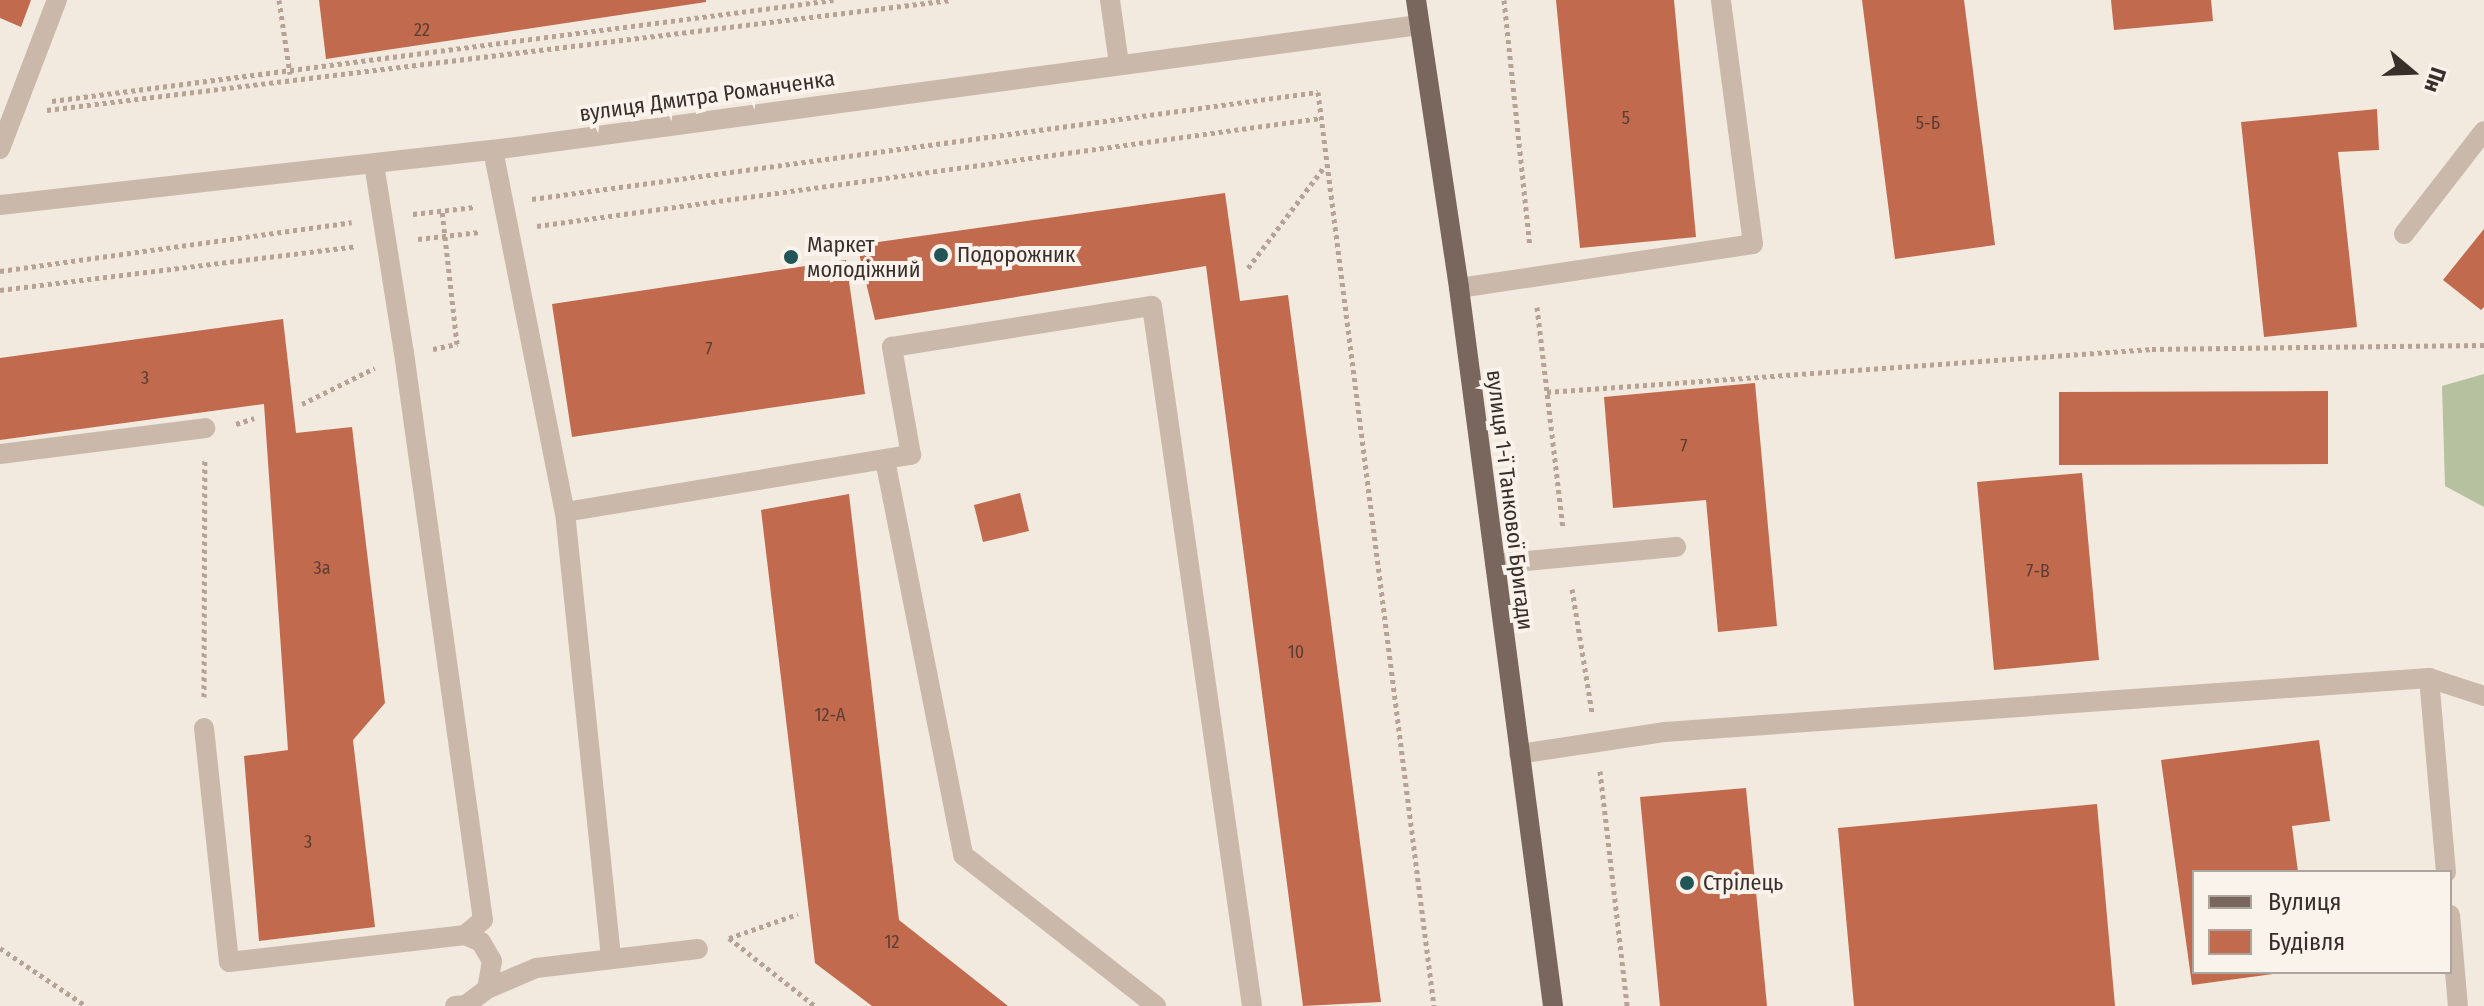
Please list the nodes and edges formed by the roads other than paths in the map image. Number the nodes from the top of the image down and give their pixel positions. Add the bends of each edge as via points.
1 (57, 0) edge
2 (1110, 0) edge
3 (1416, 0) edge
4 (1721, 0) edge
5 (1419, 25) junction
6 (1119, 64) junction
7 (2484, 131) edge
8 (0, 149) edge
9 (493, 150) junction
10 (374, 164) junction
11 (0, 205) edge
12 (2404, 234) dead end
13 (1459, 288) junction
14 (205, 428) road end
15 (0, 454) edge
16 (885, 460) junction
17 (565, 512) junction
18 (1676, 547) dead end
19 (1495, 564) junction
20 (2429, 678) junction
21 (2484, 696) edge
22 (204, 728) road end
23 (1519, 754) junction
24 (2446, 870) edge
25 (465, 935) junction
26 (2452, 938) edge
27 (698, 949) dead end
28 (611, 959) junction
29 (487, 989) junction
30 (462, 1006) edge
31 (1156, 1006) edge
32 (1252, 1006) edge
33 (1553, 1006) edge
34 (2458, 1006) edge

1 - 8 street
2 - 6 street
3 - 5 main road, вулиця 1-ї Танкової Бригади
4 - 13 street via 1753,244
5 - 6 street, вулиця Дмитра Романченка
5 - 13 main road, вулиця 1-ї Танкової Бригади
6 - 9 street, вулиця Дмитра Романченка
7 - 12 street
9 - 10 street, вулиця Дмитра Романченка
9 - 17 street
10 - 11 street, вулиця Дмитра Романченка
10 - 25 street via 483,920
13 - 19 main road, вулиця 1-ї Танкової Бригади
14 - 15 street
16 - 17 street
16 - 31 street via 963,855
16 - 32 street via 911,455 892,347 1152,306
17 - 28 street
18 - 19 street
19 - 23 main road, вулиця 1-ї Танкової Бригади
20 - 21 street
20 - 23 street via 1665,732
20 - 24 street
22 - 25 street via 229,962
23 - 33 main road, вулиця 1-ї Танкової Бригади
25 - 29 street via 481,942 492,961
26 - 34 street
27 - 28 street
28 - 29 street via 536,968
29 - 30 street

